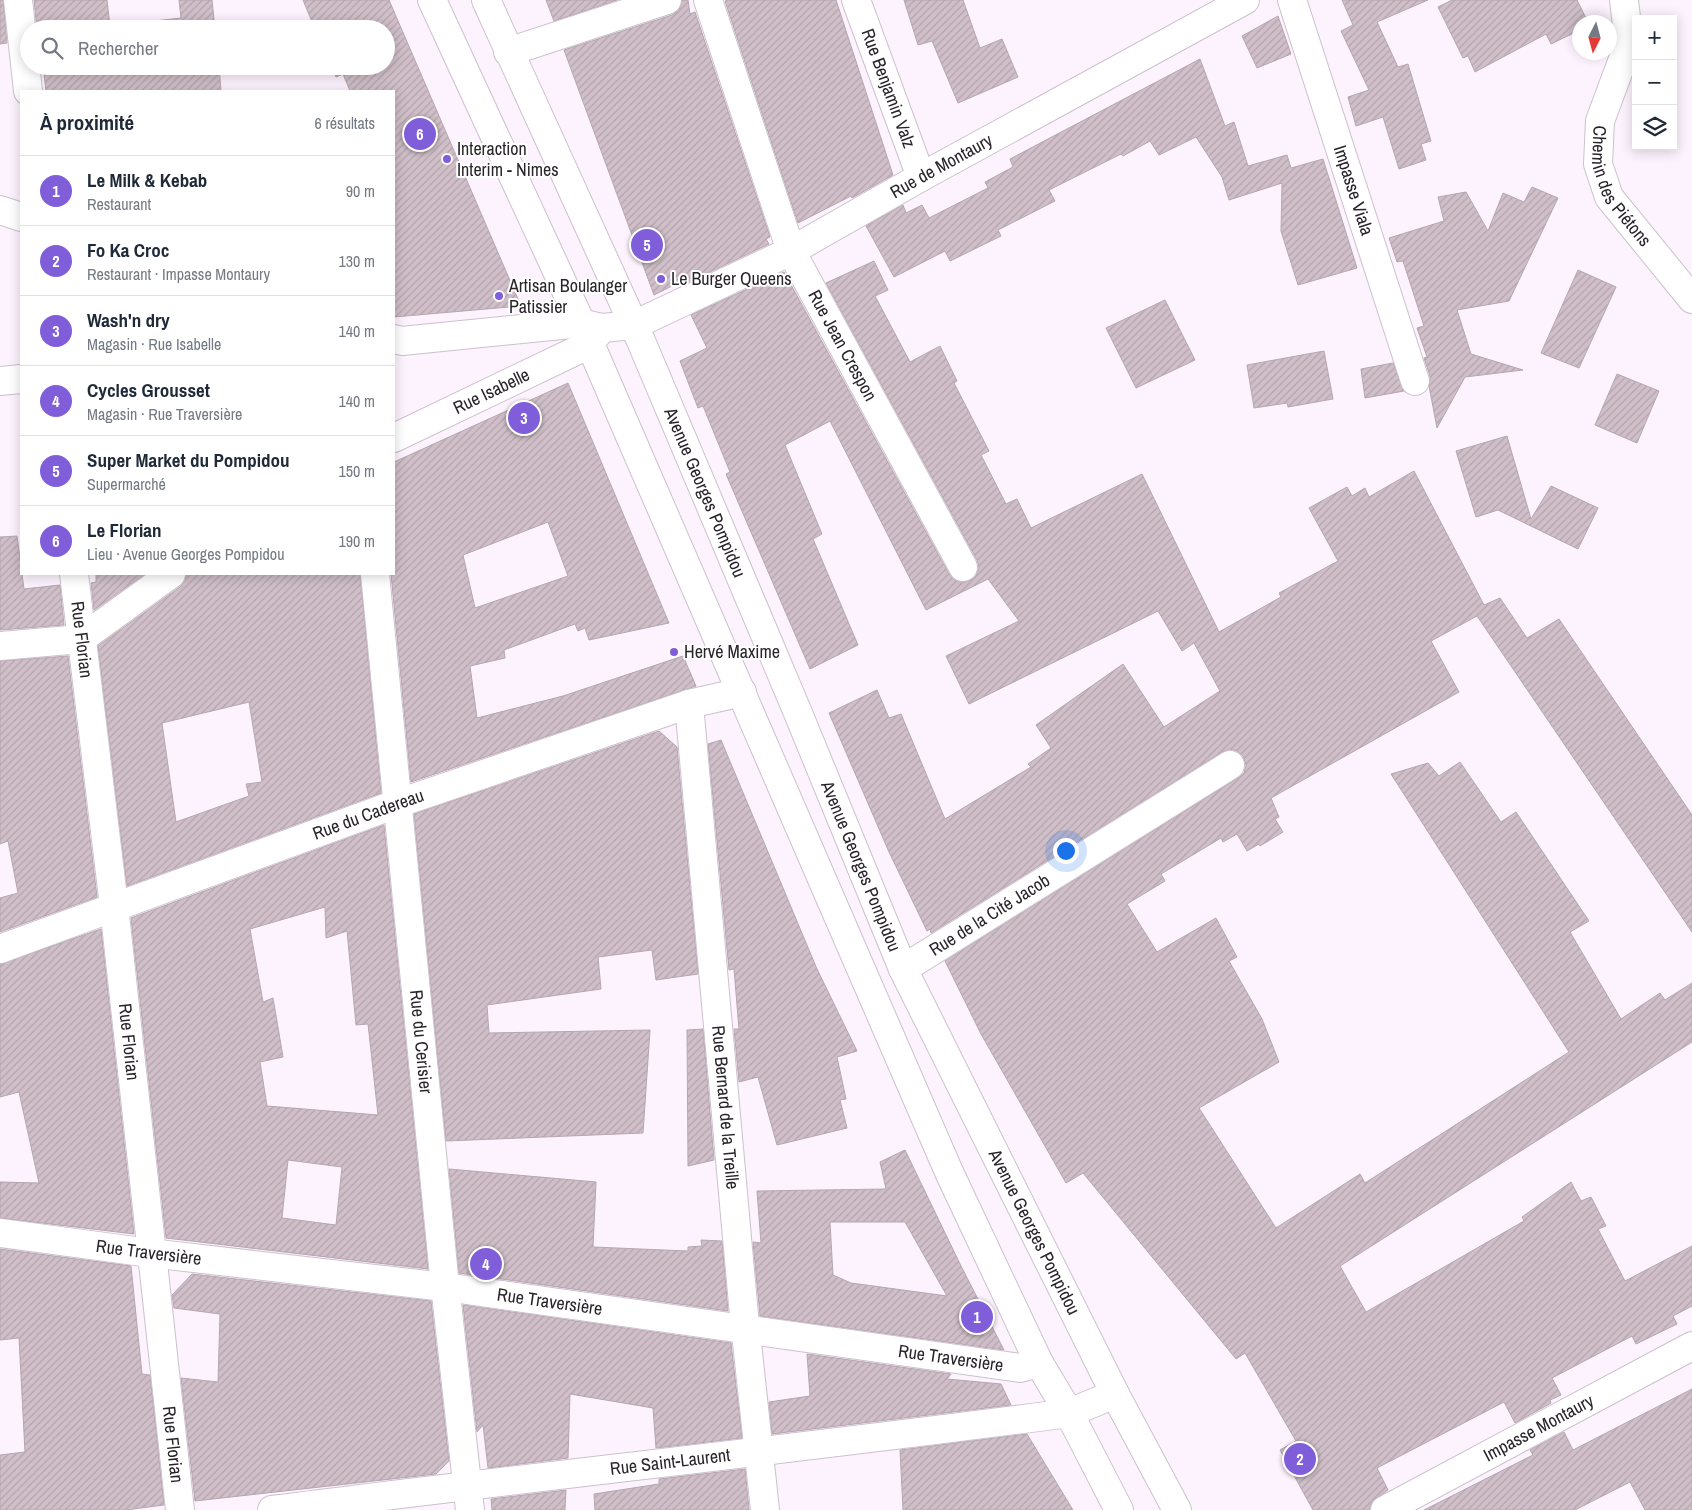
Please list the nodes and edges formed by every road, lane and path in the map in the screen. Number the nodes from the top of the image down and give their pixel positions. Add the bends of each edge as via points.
1 (18, 0) edge
2 (432, 0) edge
3 (486, 0) edge
4 (667, 0) edge
5 (708, 0) edge
6 (856, 0) edge
7 (1245, 0) edge
8 (1292, 0) edge
9 (1624, 0) edge
10 (20, 20) edge
11 (508, 52) junction
12 (26, 75) edge
13 (28, 90) edge
14 (921, 177) junction
15 (0, 210) edge
16 (20, 217) edge
17 (791, 251) junction
18 (1692, 298) edge
19 (634, 326) junction
20 (590, 332) junction
21 (395, 339) edge
22 (20, 378) edge
23 (0, 381) edge
24 (1415, 381) dead end
25 (395, 437) edge
26 (963, 567) dead end
27 (74, 575) edge
28 (170, 575) edge
29 (375, 575) edge
30 (81, 639) junction
31 (0, 646) edge
32 (742, 692) junction
33 (689, 704) junction
34 (1230, 765) dead end
35 (399, 803) junction
36 (114, 906) junction
37 (0, 949) edge
38 (903, 969) junction
39 (0, 1233) edge
40 (150, 1253) junction
41 (445, 1287) junction
42 (746, 1328) junction
43 (1692, 1346) edge
44 (1039, 1362) junction
45 (1114, 1394) junction
46 (1069, 1413) junction
47 (759, 1452) junction
48 (468, 1497) edge
49 (180, 1510) edge
50 (272, 1510) edge
51 (765, 1510) edge
52 (1119, 1510) edge
53 (1178, 1510) edge
54 (1386, 1510) edge

1 - 10 street
2 - 20 street
3 - 11 street, Avenue Georges Pompidou
4 - 11 street
5 - 17 street, Rue Jean Crespon
6 - 14 street, Rue Benjamin Valz
7 - 14 street, Rue de Montaury
8 - 24 street, Impasse Viala
9 - 18 street, Chemin des Piétons via 1630,43 1600,121 1598,164 1609,197
11 - 19 street, Avenue Georges Pompidou
12 - 13 street
14 - 17 street, Rue de Montaury
15 - 16 street
17 - 19 street, Rue de Montaury
17 - 26 street, Rue Jean Crespon
19 - 20 street
19 - 38 street, Avenue Georges Pompidou
20 - 21 street
20 - 25 street, Rue Isabelle
20 - 32 street
22 - 23 street
27 - 30 street, Rue Florian
28 - 30 street
29 - 35 street, Rue du Cerisier
30 - 31 street
30 - 36 street, Rue Florian
32 - 33 street, Rue du Cadereau
32 - 44 street via 949,1172
33 - 35 street, Rue du Cadereau
33 - 42 street, Rue Bernard de la Treille
34 - 38 street, Rue de la Cité Jacob
35 - 36 street, Rue du Cadereau
35 - 41 street, Rue du Cerisier
36 - 37 street, Rue du Cadereau
36 - 40 street, Rue Florian
38 - 45 street, Avenue Georges Pompidou
39 - 40 street, Rue Traversière
40 - 41 street, Rue Traversière
40 - 49 street, Rue Florian
41 - 42 street, Rue Traversière
41 - 48 street, Rue du Cerisier
42 - 44 street, Rue Traversière via 1020,1368
42 - 47 street, Rue Bernard de la Treille
43 - 54 street, Impasse Montaury
44 - 46 street
45 - 46 street
45 - 53 street, Avenue Georges Pompidou
46 - 47 street, Rue Saint-Laurent
46 - 52 street
47 - 48 street, Rue Saint-Laurent
47 - 51 street, Rue Bernard de la Treille
48 - 50 street, Rue Saint-Laurent

